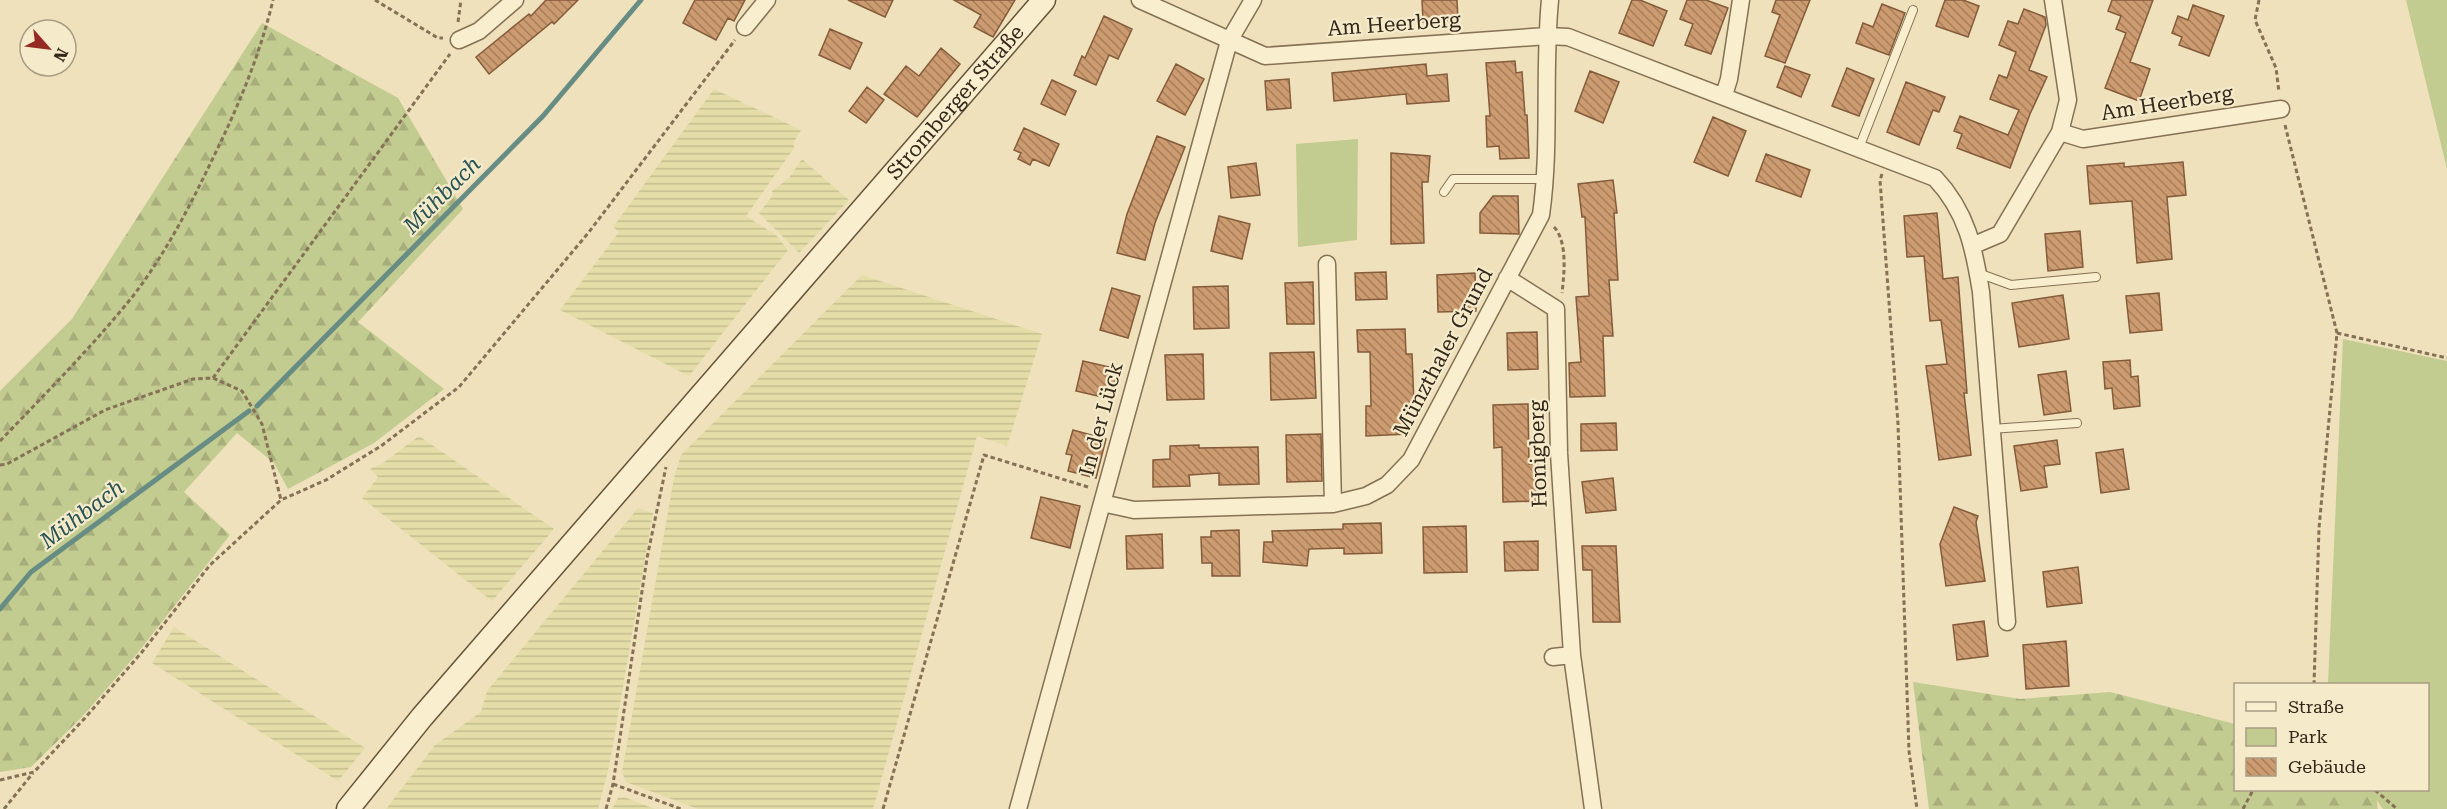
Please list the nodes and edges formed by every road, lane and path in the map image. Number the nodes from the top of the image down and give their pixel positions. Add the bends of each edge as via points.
1 (273, 0) edge
2 (375, 0) edge
3 (515, 0) edge
4 (767, 0) edge
5 (1044, 0) edge
6 (1140, 0) edge
7 (1253, 0) edge
8 (1550, 0) edge
9 (1741, 0) edge
10 (2053, 0) edge
11 (2259, 0) edge
12 (1913, 10) dead end
13 (745, 27) joint
14 (1547, 36) junction
15 (459, 40) junction
16 (1229, 41) junction
17 (1724, 96) junction
18 (2281, 109) junction
19 (2060, 132) junction
20 (1859, 148) junction
21 (1887, 159) junction
22 (1546, 179) junction
23 (1444, 192) dead end
24 (1541, 215) junction
25 (1974, 245) junction
26 (1327, 264) dead end
27 (1978, 273) junction
28 (2096, 277) dead end
29 (1507, 278) junction
30 (1556, 309) junction
31 (2337, 333) junction
32 (2447, 358) edge
33 (213, 378) junction
34 (2077, 423) dead end
35 (1991, 429) junction
36 (0, 441) edge
37 (658, 444) junction
38 (0, 465) edge
39 (1103, 498) junction
40 (281, 500) junction
41 (1333, 504) junction
42 (2007, 622) dead end
43 (1572, 655) junction
44 (1553, 657) dead end
45 (2314, 683) edge
46 (34, 772) junction
47 (0, 780) edge
48 (613, 784) junction
49 (2252, 791) edge
50 (2377, 791) edge
51 (4, 809) edge
52 (348, 809) edge
53 (606, 809) edge
54 (681, 809) edge
55 (884, 809) edge
56 (1018, 809) edge
57 (1593, 809) edge
58 (1917, 809) edge
59 (2243, 809) edge
60 (2397, 809) edge

1 - 36 path via 238,106 183,221 93,344
2 - 15 path via 438,38
3 - 15 street via 480,31
4 - 13 street
5 - 37 main road, Stromberger Straße
6 - 16 street, Am Heerberg
7 - 16 street, In der Lück
8 - 14 street, Münzthaler Grund
9 - 17 street
10 - 19 street, Am Heerberg via 2068,100
11 - 18 path via 2255,20 2276,68
12 - 20 lane
13 - 40 path via 589,232 459,387 381,446 326,480
14 - 16 street, Am Heerberg via 1265,56
14 - 17 street, Am Heerberg via 1568,37
14 - 22 street, Münzthaler Grund
15 - 33 path
16 - 39 street, In der Lück
17 - 20 street, Am Heerberg
18 - 19 street, Am Heerberg via 2083,139
18 - 31 path
19 - 25 street, Am Heerberg via 2000,234
20 - 21 street, Am Heerberg
21 - 25 street, Am Heerberg via 1935,178 1950,194
21 - 58 path via 1880,180 1898,424 1909,751
22 - 23 lane via 1453,179
22 - 24 street, Münzthaler Grund
24 - 29 street, Münzthaler Grund
24 - 30 path via 1557,230 1563,250 1562,292
25 - 27 street, Am Heerberg
26 - 41 street
27 - 28 lane via 2011,285
27 - 35 street, Am Heerberg
29 - 30 street
29 - 41 street, Münzthaler Grund via 1411,460 1387,485 1366,496
30 - 43 street, Honigberg via 1559,453
31 - 32 path
31 - 45 path via 2319,528
33 - 38 path via 192,379 105,410
33 - 40 path via 242,391 262,424
34 - 35 lane
35 - 42 street, Am Heerberg
37 - 48 path via 664,450 666,471 647,558
37 - 52 main road, Stromberger Straße via 422,717
39 - 41 street, Münzthaler Grund via 1134,510
39 - 55 path via 984,455
39 - 56 street, In der Lück
40 - 46 path via 210,565 86,718
43 - 44 street
43 - 57 street, Honigberg
46 - 47 path
46 - 51 path
48 - 53 path
48 - 54 path
49 - 59 path
50 - 60 path

